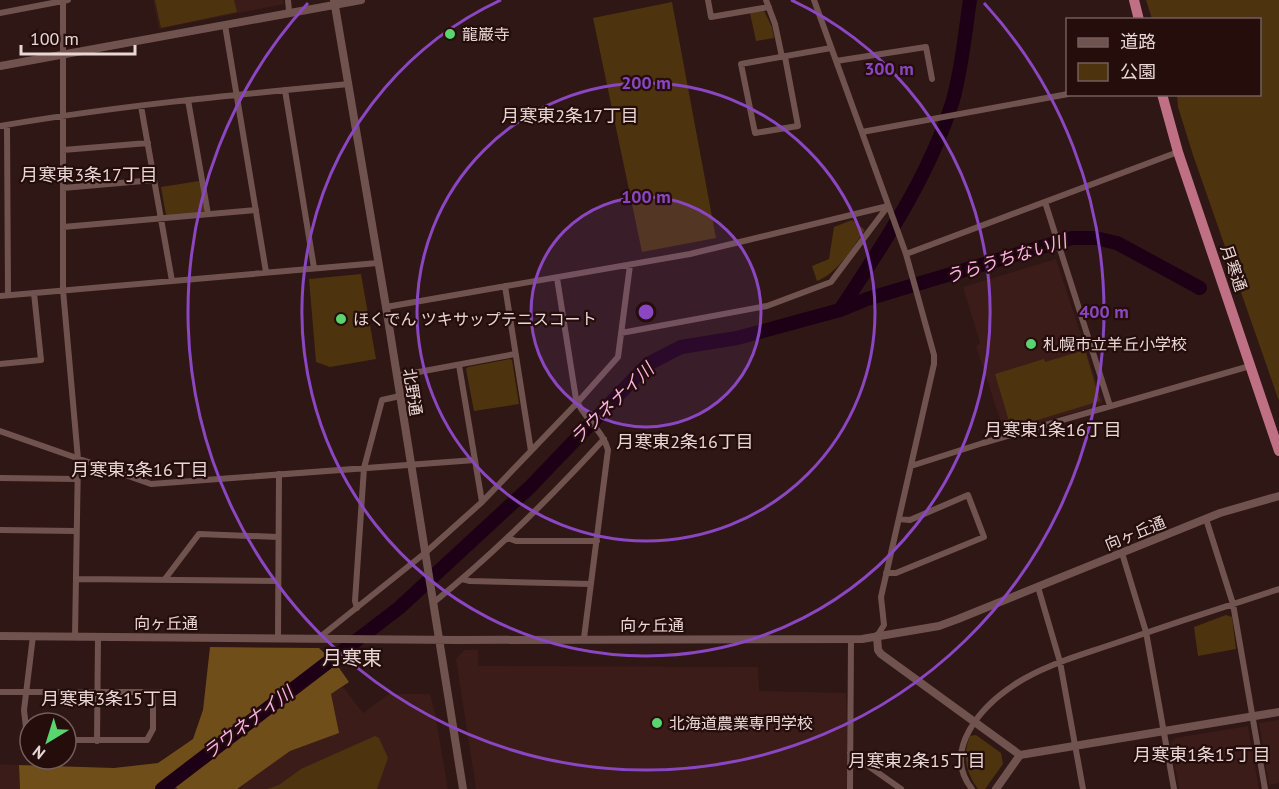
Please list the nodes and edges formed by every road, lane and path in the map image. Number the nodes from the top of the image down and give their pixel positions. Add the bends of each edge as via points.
1 (65, 0) edge
2 (288, 0) edge
3 (361, 0) edge
4 (708, 0) edge
5 (814, 0) edge
6 (1134, 0) edge
7 (335, 2) edge
8 (768, 3) edge
9 (289, 11) junction
10 (0, 13) edge
11 (1139, 18) edge
12 (225, 25) junction
13 (831, 48) junction
14 (63, 54) junction
15 (784, 57) junction
16 (836, 61) junction
17 (0, 66) edge
18 (932, 79) dead end
19 (349, 84) junction
20 (285, 90) junction
21 (236, 94) junction
22 (1066, 94) edge
23 (1163, 96) edge
24 (188, 100) junction
25 (141, 106) junction
26 (63, 116) junction
27 (3, 126) edge
28 (862, 132) junction
29 (148, 143) junction
30 (63, 150) junction
31 (1179, 152) junction
32 (154, 180) junction
33 (63, 188) junction
34 (1045, 202) junction
35 (888, 206) junction
36 (256, 210) junction
37 (208, 214) junction
38 (162, 219) junction
39 (63, 226) junction
40 (906, 254) junction
41 (378, 263) junction
42 (630, 265) junction
43 (314, 268) junction
44 (266, 272) junction
45 (556, 278) junction
46 (172, 281) junction
47 (505, 286) junction
48 (63, 290) junction
49 (34, 293) junction
50 (8, 295) junction
51 (0, 296) edge
52 (386, 307) junction
53 (621, 333) junction
54 (515, 354) junction
55 (0, 364) edge
56 (459, 365) junction
57 (1250, 366) junction
58 (397, 376) junction
59 (400, 396) junction
60 (577, 403) junction
61 (1110, 406) junction
62 (0, 431) edge
63 (604, 440) junction
64 (531, 451) junction
65 (1279, 451) edge
66 (78, 459) junction
67 (475, 460) junction
68 (411, 465) junction
69 (911, 466) junction
70 (364, 468) junction
71 (279, 474) junction
72 (0, 478) edge
73 (76, 478) junction
74 (1279, 496) edge
75 (482, 502) junction
76 (899, 519) junction
77 (1206, 519) junction
78 (0, 530) edge
79 (76, 531) junction
80 (278, 537) junction
81 (508, 538) junction
82 (597, 541) junction
83 (1122, 553) junction
84 (426, 555) junction
85 (886, 573) junction
86 (77, 579) junction
87 (165, 579) junction
88 (462, 579) junction
89 (278, 581) junction
90 (591, 584) junction
91 (1038, 588) junction
92 (1279, 589) edge
93 (433, 600) junction
94 (1233, 604) junction
95 (357, 608) junction
96 (1146, 632) junction
97 (0, 636) edge
98 (33, 636) junction
99 (75, 636) junction
100 (877, 636) junction
101 (98, 637) junction
102 (278, 638) junction
103 (320, 638) junction
104 (584, 638) junction
105 (439, 639) junction
106 (851, 639) junction
107 (1060, 662) junction
108 (27, 691) junction
109 (0, 692) edge
110 (153, 692) junction
111 (170, 692) dead end
112 (96, 693) junction
113 (24, 711) edge
114 (1279, 712) edge
115 (1253, 717) junction
116 (975, 722) junction
117 (1164, 732) junction
118 (78, 740) edge
119 (97, 741) junction
120 (1076, 746) junction
121 (850, 753) junction
122 (1020, 755) junction
123 (463, 789) edge
124 (850, 789) edge
125 (901, 789) edge
126 (972, 789) edge
127 (996, 789) edge
128 (1083, 789) edge
129 (1174, 789) edge
130 (1265, 789) edge

1 - 10 street
1 - 14 street
2 - 9 street
3 - 7 street
4 - 8 street via 711,17
5 - 13 street
6 - 11 highway
7 - 9 street
7 - 19 street, 北野通
8 - 15 street
9 - 12 street
12 - 14 street
12 - 21 street
13 - 15 street
13 - 16 street
14 - 17 street
14 - 26 street
15 - 15 street via 798,126 755,133 741,64
16 - 18 street via 926,46
16 - 28 street
19 - 20 street
19 - 41 street, 北野通
20 - 21 street
20 - 43 street
21 - 24 street
21 - 36 street
22 - 28 street
23 - 31 highway, 月寒通
24 - 25 street
24 - 37 street
25 - 26 street
25 - 29 street
26 - 27 street
26 - 30 street
27 - 50 street
28 - 35 street
29 - 30 street
29 - 32 street
30 - 33 street
31 - 34 street
31 - 57 highway, 月寒通
32 - 33 street
32 - 38 street
33 - 39 street
34 - 40 street
34 - 61 street
35 - 40 street
35 - 42 street
35 - 53 street via 831,282 767,306
36 - 37 street
36 - 44 street
37 - 38 street
38 - 39 street
38 - 46 street
39 - 48 street
40 - 69 street via 934,364
41 - 43 street
41 - 52 street, 北野通
42 - 45 street
42 - 53 street
43 - 44 street
44 - 46 street
45 - 47 street
45 - 60 street
46 - 48 street
47 - 52 street
47 - 54 street
48 - 49 street
48 - 66 street
49 - 50 street
49 - 55 street via 41,360
50 - 51 street
52 - 58 street, 北野通
53 - 60 street via 618,357
54 - 56 street
54 - 64 street
56 - 58 street
56 - 67 street
57 - 61 street
57 - 65 highway, 月寒通
58 - 59 street, 北野通
59 - 68 street, 北野通
59 - 70 street via 382,400
60 - 63 street
60 - 64 street
61 - 69 street
62 - 66 street
63 - 81 street
63 - 82 street via 608,450
64 - 75 street
66 - 71 street via 151,484
66 - 73 street
67 - 68 street
67 - 75 street
68 - 70 street
68 - 84 street, 北野通
69 - 76 street
70 - 71 street
70 - 95 street
71 - 80 street
72 - 73 street
73 - 79 street
74 - 77 street, 向ヶ丘通
75 - 84 street
76 - 85 street
76 - 85 street via 910,520 968,495 984,537 896,573
77 - 83 street, 向ヶ丘通
77 - 94 street
78 - 79 street
79 - 86 street
80 - 87 street via 199,534
80 - 89 street
81 - 82 street
81 - 88 street
82 - 90 street
83 - 91 street, 向ヶ丘通
83 - 96 street
84 - 93 street, 北野通
84 - 95 street
85 - 100 street via 881,597 884,625
86 - 87 street
86 - 99 street
87 - 89 street
88 - 90 street
88 - 93 street
89 - 102 street
90 - 104 street
91 - 100 street, 向ヶ丘通 via 939,626
91 - 107 street
92 - 94 street
93 - 105 street, 北野通
94 - 96 street
94 - 115 street
95 - 103 street
96 - 107 street
96 - 117 street
97 - 98 street, 向ヶ丘通
98 - 99 street, 向ヶ丘通
98 - 108 street
99 - 101 street, 向ヶ丘通
100 - 106 street, 向ヶ丘通
100 - 116 street via 881,654
101 - 102 street, 向ヶ丘通
101 - 112 street
102 - 103 street, 向ヶ丘通
103 - 105 street, 向ヶ丘通
104 - 105 street, 向ヶ丘通
104 - 106 street, 向ヶ丘通
105 - 123 street, 北野通
106 - 121 street
107 - 116 street via 1015,684
107 - 120 street
108 - 109 street
108 - 112 street
108 - 113 street
110 - 111 street
110 - 112 street
110 - 119 street via 153,729 147,741
112 - 119 street
114 - 115 street
115 - 117 street
115 - 130 street
116 - 122 street
116 - 126 street via 965,736 961,757
117 - 120 street
117 - 129 street
118 - 119 street
120 - 122 street
120 - 128 street
121 - 124 street
121 - 125 street
122 - 127 street

